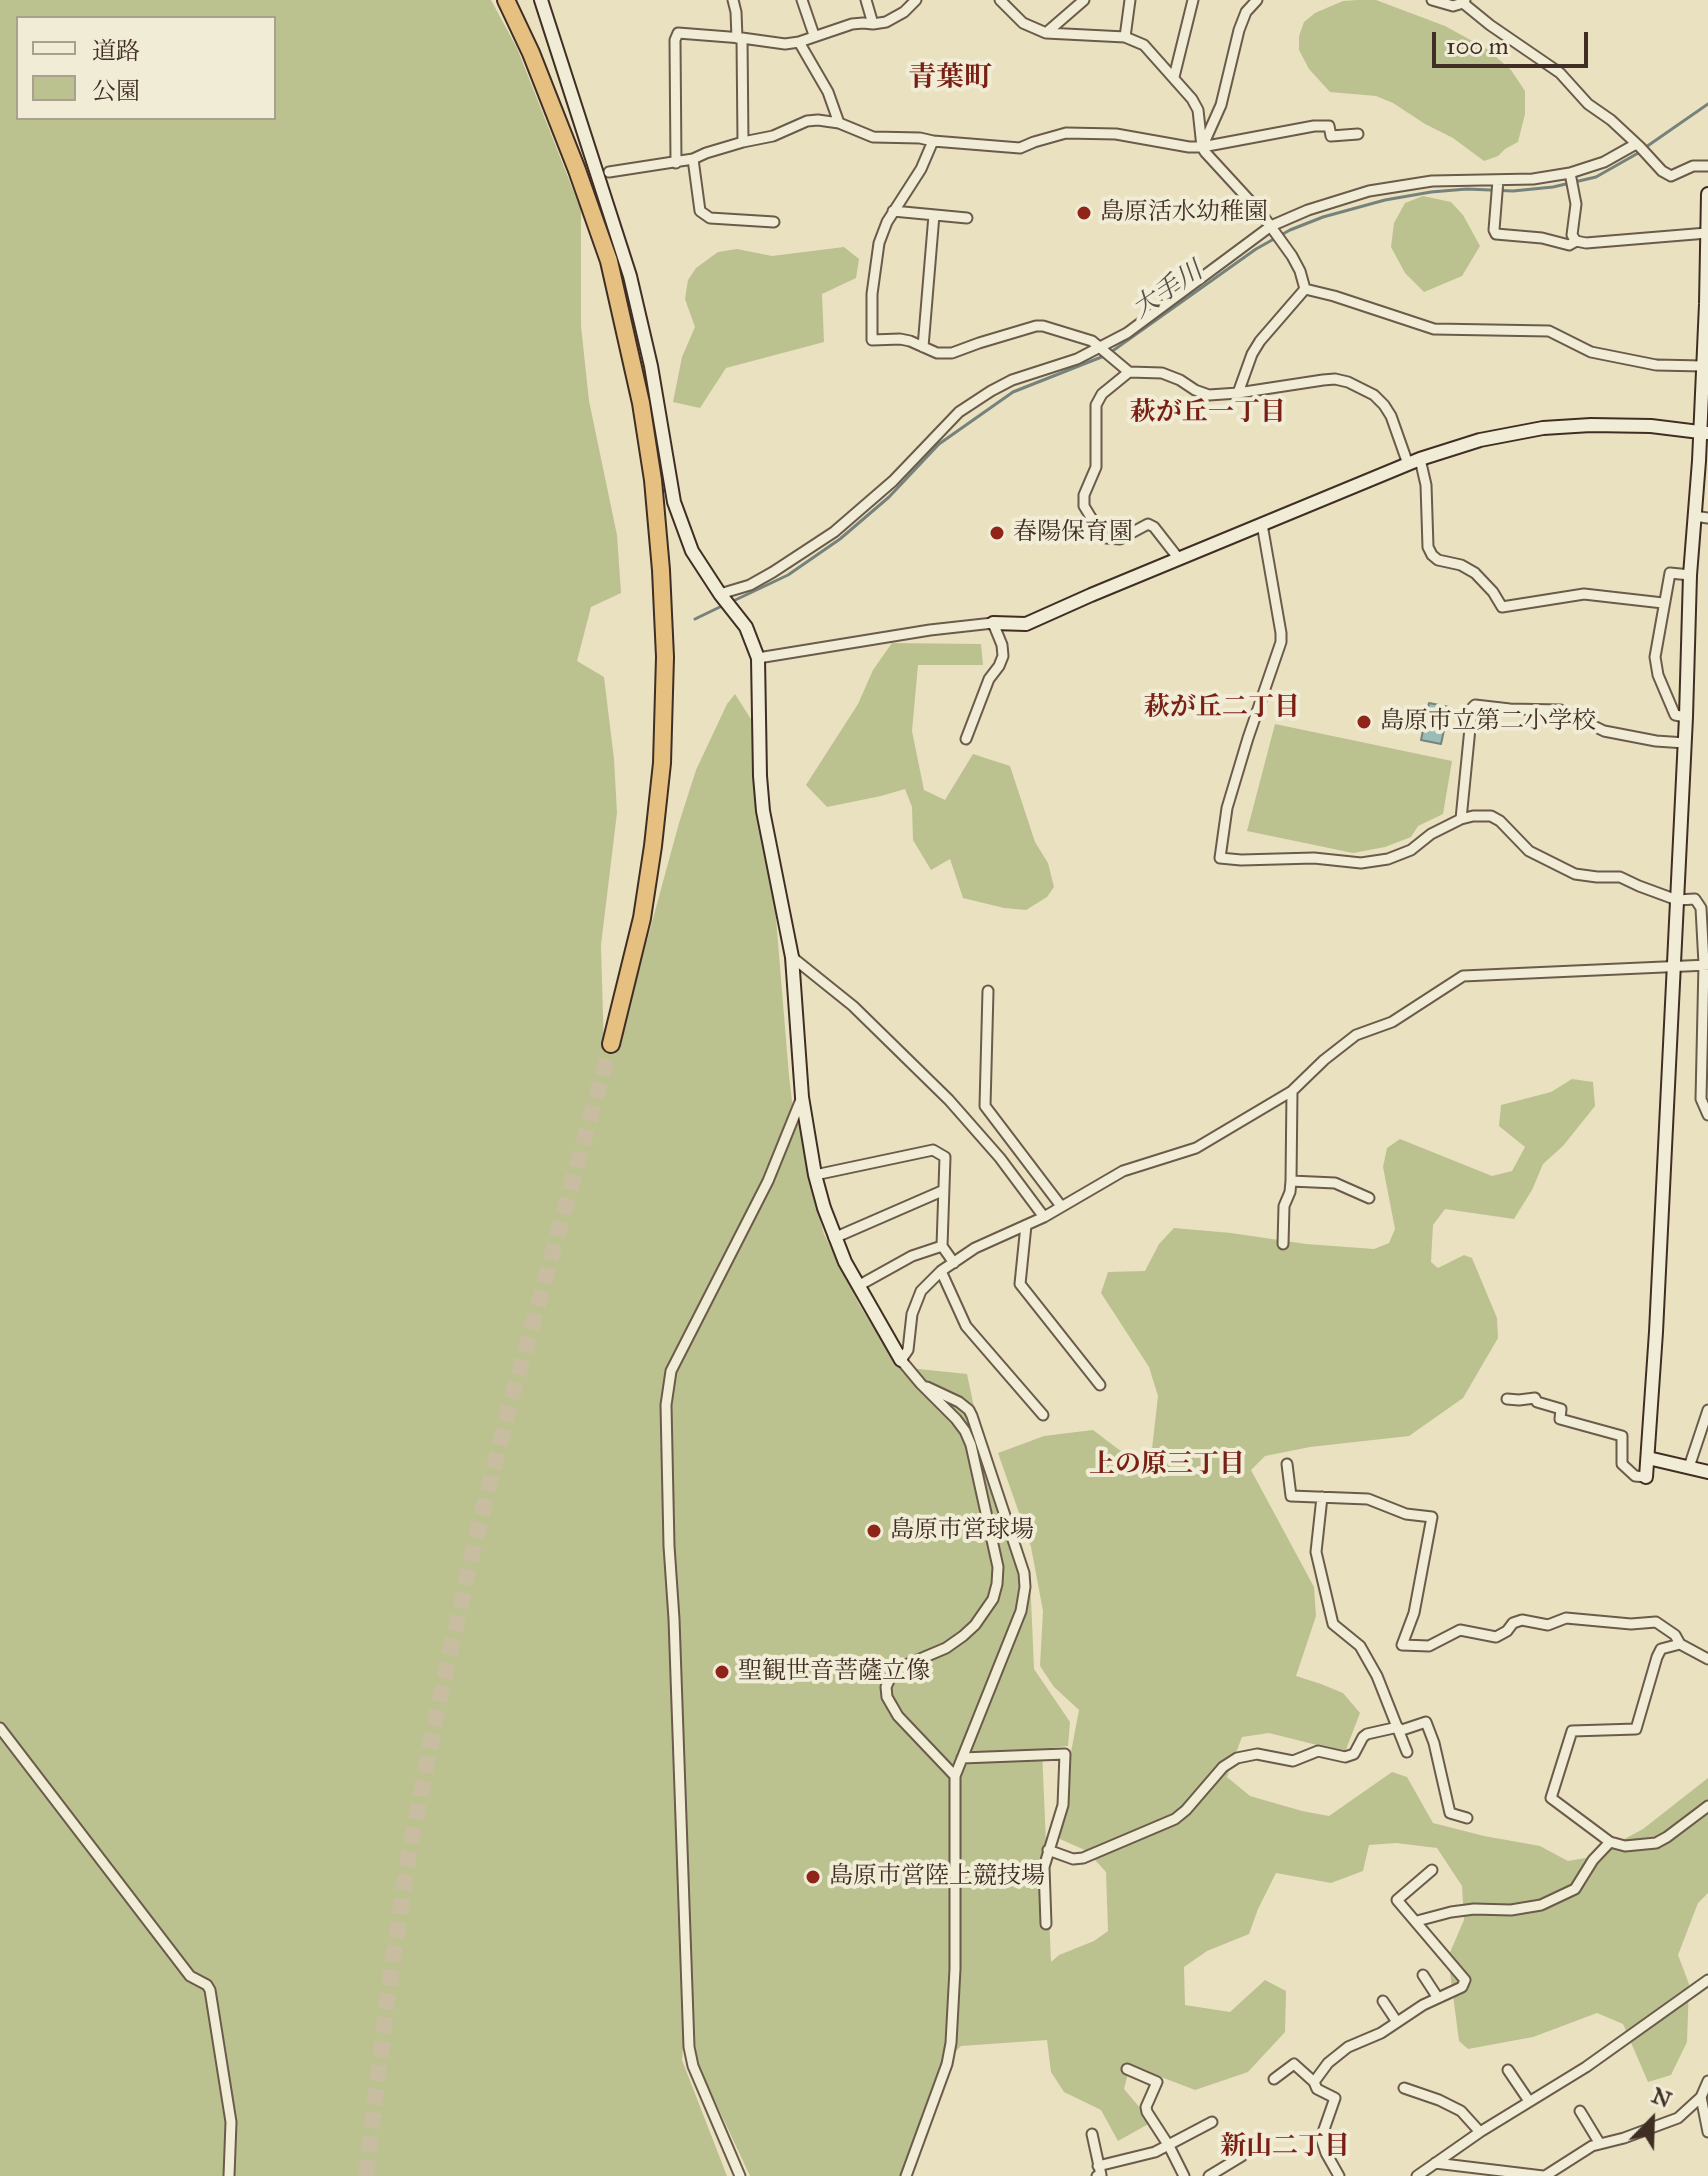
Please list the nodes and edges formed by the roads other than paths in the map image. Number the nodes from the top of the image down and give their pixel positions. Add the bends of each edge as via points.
1 (506, 0) edge
2 (541, 0) edge
3 (733, 0) edge
4 (802, 0) edge
5 (866, 0) edge
6 (916, 0) edge
7 (1000, 0) edge
8 (1084, 0) edge
9 (1130, 0) edge
10 (1193, 0) edge
11 (1257, 0) edge
12 (1432, 0) edge
13 (1464, 1) edge
14 (873, 24) junction
15 (1046, 33) junction
16 (814, 35) junction
17 (1125, 37) junction
18 (740, 38) junction
19 (799, 42) junction
20 (1174, 77) junction
21 (839, 123) junction
22 (1358, 134) dead end
23 (933, 141) junction
24 (743, 142) junction
25 (1638, 146) junction
26 (1202, 147) junction
27 (693, 159) junction
28 (676, 163) junction
29 (1708, 166) edge
30 (609, 172) dead end
31 (1572, 180) junction
32 (1497, 186) junction
33 (1708, 194) edge
34 (1708, 205) edge
35 (893, 211) junction
36 (934, 215) junction
37 (967, 218) dead end
38 (774, 222) dead end
39 (1273, 229) junction
40 (1707, 233) edge
41 (1576, 241) junction
42 (1305, 289) junction
43 (923, 347) junction
44 (1105, 351) junction
45 (1703, 366) junction
46 (1129, 372) junction
47 (1238, 393) junction
48 (1704, 432) edge
49 (1414, 462) junction
50 (1694, 516) junction
51 (1708, 518) edge
52 (1262, 524) junction
53 (1179, 559) junction
54 (1690, 575) junction
55 (722, 596) junction
56 (1663, 603) junction
57 (993, 623) junction
58 (758, 658) junction
59 (1686, 717) junction
60 (966, 739) dead end
61 (1685, 743) junction
62 (1461, 819) junction
63 (1677, 900) junction
64 (792, 957) junction
65 (1706, 964) edge
66 (1674, 965) junction
67 (988, 991) dead end
68 (611, 1044) tunnel mouth
69 (1292, 1091) junction
70 (802, 1097) junction
71 (1708, 1115) edge
72 (815, 1175) junction
73 (1291, 1181) junction
74 (942, 1191) junction
75 (1369, 1198) dead end
76 (1061, 1206) junction
77 (1044, 1217) junction
78 (1026, 1225) junction
79 (834, 1238) junction
80 (1283, 1244) dead end
81 (942, 1246) junction
82 (954, 1263) junction
83 (941, 1271) junction
84 (858, 1286) junction
85 (901, 1360) junction
86 (921, 1384) junction
87 (1100, 1385) dead end
88 (1507, 1399) dead end
89 (1708, 1410) edge
90 (1043, 1415) dead end
91 (1648, 1458) junction
92 (1287, 1464) dead end
93 (1689, 1467) junction
94 (1708, 1472) edge
95 (1646, 1477) joint
96 (1322, 1497) junction
97 (1680, 1644) junction
98 (1708, 1659) edge
99 (0, 1728) edge
100 (1398, 1729) junction
101 (1407, 1752) dead end
102 (962, 1758) junction
103 (955, 1776) junction
104 (1708, 1806) edge
105 (1467, 1818) dead end
106 (1610, 1842) junction
107 (1048, 1850) junction
108 (1432, 1870) dead end
109 (1417, 1921) junction
110 (1046, 1924) dead end
111 (1423, 1975) dead end
112 (1708, 1980) edge
113 (1438, 1998) junction
114 (1383, 2001) dead end
115 (1397, 2022) junction
116 (1127, 2069) dead end
117 (1508, 2070) dead end
118 (1274, 2079) dead end
119 (1708, 2081) edge
120 (1314, 2082) junction
121 (1404, 2088) dead end
122 (1701, 2097) junction
123 (1529, 2101) junction
124 (1580, 2111) dead end
125 (1212, 2122) dead end
126 (1480, 2132) junction
127 (1708, 2132) edge
128 (1092, 2134) dead end
129 (1600, 2144) junction
130 (1169, 2146) junction
131 (1242, 2156) dead end
132 (1435, 2163) junction
133 (1098, 2171) edge
134 (229, 2176) edge
135 (740, 2176) edge
136 (906, 2176) edge
137 (1184, 2176) edge
138 (1209, 2176) edge
139 (1339, 2176) edge
140 (1417, 2176) edge
141 (1544, 2176) edge

1 - 68 highway via 609,261 653,480 665,657 662,763 642,918
2 - 55 street via 630,276 674,502 692,551
3 - 18 street
4 - 16 street
5 - 14 street
6 - 14 street via 904,12
7 - 15 street via 1023,23
8 - 15 street
9 - 17 street
10 - 20 street
11 - 26 street via 1239,30 1221,105
12 - 13 street via 1453,6
13 - 25 street via 1560,73
14 - 16 street
15 - 17 street
16 - 19 street
17 - 20 street via 1144,45
18 - 19 street
18 - 24 street
18 - 28 street via 681,32 676,36
19 - 21 street
20 - 26 street via 1198,110
21 - 23 street via 873,137
21 - 24 street via 807,121
22 - 26 street via 1331,136 1329,126 1314,126
23 - 26 street via 1020,148 1066,133 1116,134
23 - 35 street
24 - 27 street
25 - 29 street via 1671,176
25 - 31 street
26 - 39 street
27 - 28 street
27 - 38 street via 700,211 710,218
28 - 30 street
31 - 32 street via 1533,179
31 - 41 street
32 - 39 street via 1432,181 1369,191 1308,210
32 - 41 street via 1496,234 1569,245
33 - 34 street
34 - 40 street
35 - 36 street
35 - 43 street via 879,243 872,340 900,339
36 - 37 street
36 - 43 street
39 - 42 street via 1300,271
39 - 44 street
40 - 41 street
40 - 45 street
42 - 45 street via 1434,329 1549,331 1591,352 1656,365
42 - 47 street via 1260,341
43 - 44 street via 952,353 1036,326 1083,337
44 - 46 street
44 - 55 street via 991,391 959,412 893,481 834,532 773,572
45 - 48 street
46 - 47 street via 1162,373 1209,395
46 - 53 street via 1096,405 1096,467 1084,506 1106,538 1120,539 1148,524
47 - 49 street via 1323,380 1348,382 1384,405
48 - 49 street via 1615,425 1543,428 1480,440
48 - 50 street
49 - 52 street
49 - 56 street via 1426,485 1432,555 1475,573 1502,607 1584,594
50 - 51 street
50 - 54 street
52 - 53 street
52 - 62 street via 1281,642 1227,808 1220,858 1361,863 1388,859
53 - 57 street via 1026,624
54 - 56 street via 1670,573
54 - 59 street
55 - 58 street via 746,627
56 - 59 street via 1656,664 1675,715
57 - 58 street
57 - 60 street via 1003,656
58 - 64 street via 763,811
59 - 61 street
61 - 62 street via 1604,731 1561,710 1475,705
61 - 63 street
62 - 63 street via 1491,816 1529,851 1575,874 1620,877
63 - 65 street via 1695,899 1701,908
63 - 66 street
64 - 70 street
64 - 77 street via 853,1006 949,1100
65 - 66 street
65 - 71 street via 1701,1099
66 - 69 street via 1463,976 1392,1022 1356,1035
66 - 91 street
67 - 76 street via 985,1106
69 - 73 street
69 - 76 street via 1196,1148 1123,1171
70 - 72 street
70 - 135 street via 768,1181 671,1371 666,1405 689,2047
72 - 74 street via 933,1150 945,1157
72 - 79 street
73 - 75 street via 1335,1183
73 - 80 street
74 - 79 street
74 - 81 street
76 - 77 street
77 - 78 street
78 - 82 street
78 - 87 street via 1020,1284
79 - 84 street
81 - 82 street
81 - 84 street
82 - 83 street
83 - 85 street via 915,1302 908,1350
83 - 90 street via 966,1326
84 - 85 street
85 - 86 street
86 - 102 street via 969,1410 1024,1573 1021,1611
86 - 103 street via 956,1419 971,1445 998,1567 997,1584 975,1625 946,1648 894,1670 886,1687 898,1716
88 - 95 street via 1535,1398 1561,1409 1560,1419 1622,1436 1622,1464 1635,1476
89 - 93 street
91 - 93 street
91 - 95 street
92 - 96 street via 1291,1496
93 - 94 street
96 - 97 street via 1368,1499 1406,1514 1432,1517 1414,1613 1402,1645 1429,1646 1460,1630 1496,1637 1522,1620 1548,1625 1566,1618 1656,1622
96 - 100 street via 1316,1552 1333,1624 1360,1646
97 - 98 street
97 - 106 street via 1661,1649 1636,1729 1572,1731 1551,1798
99 - 134 street via 190,1976 210,1990 231,2122
100 - 101 street
100 - 105 street via 1426,1722 1450,1813
100 - 107 street via 1367,1734 1354,1754 1345,1757 1318,1751 1293,1761 1257,1754 1237,1758 1175,1819 1083,1858
102 - 103 street
102 - 107 street via 1065,1754 1065,1796
103 - 136 street via 951,2043
104 - 106 street via 1656,1843
106 - 109 street via 1575,1889 1541,1905 1474,1909
107 - 110 street
108 - 109 street via 1397,1900
109 - 113 street via 1465,1980 1462,1987
111 - 113 street
112 - 123 street
113 - 115 street
114 - 115 street
115 - 120 street via 1348,2047
116 - 130 street via 1157,2082 1146,2107
117 - 123 street
118 - 120 street via 1294,2064
119 - 122 street
120 - 139 street via 1335,2098 1321,2138
121 - 126 street via 1461,2111
122 - 127 street
122 - 129 street via 1678,2118
123 - 126 street
124 - 129 street
125 - 130 street
126 - 132 street
128 - 133 street
129 - 141 street
130 - 133 street
130 - 137 street
131 - 138 street
132 - 140 street
132 - 141 street

